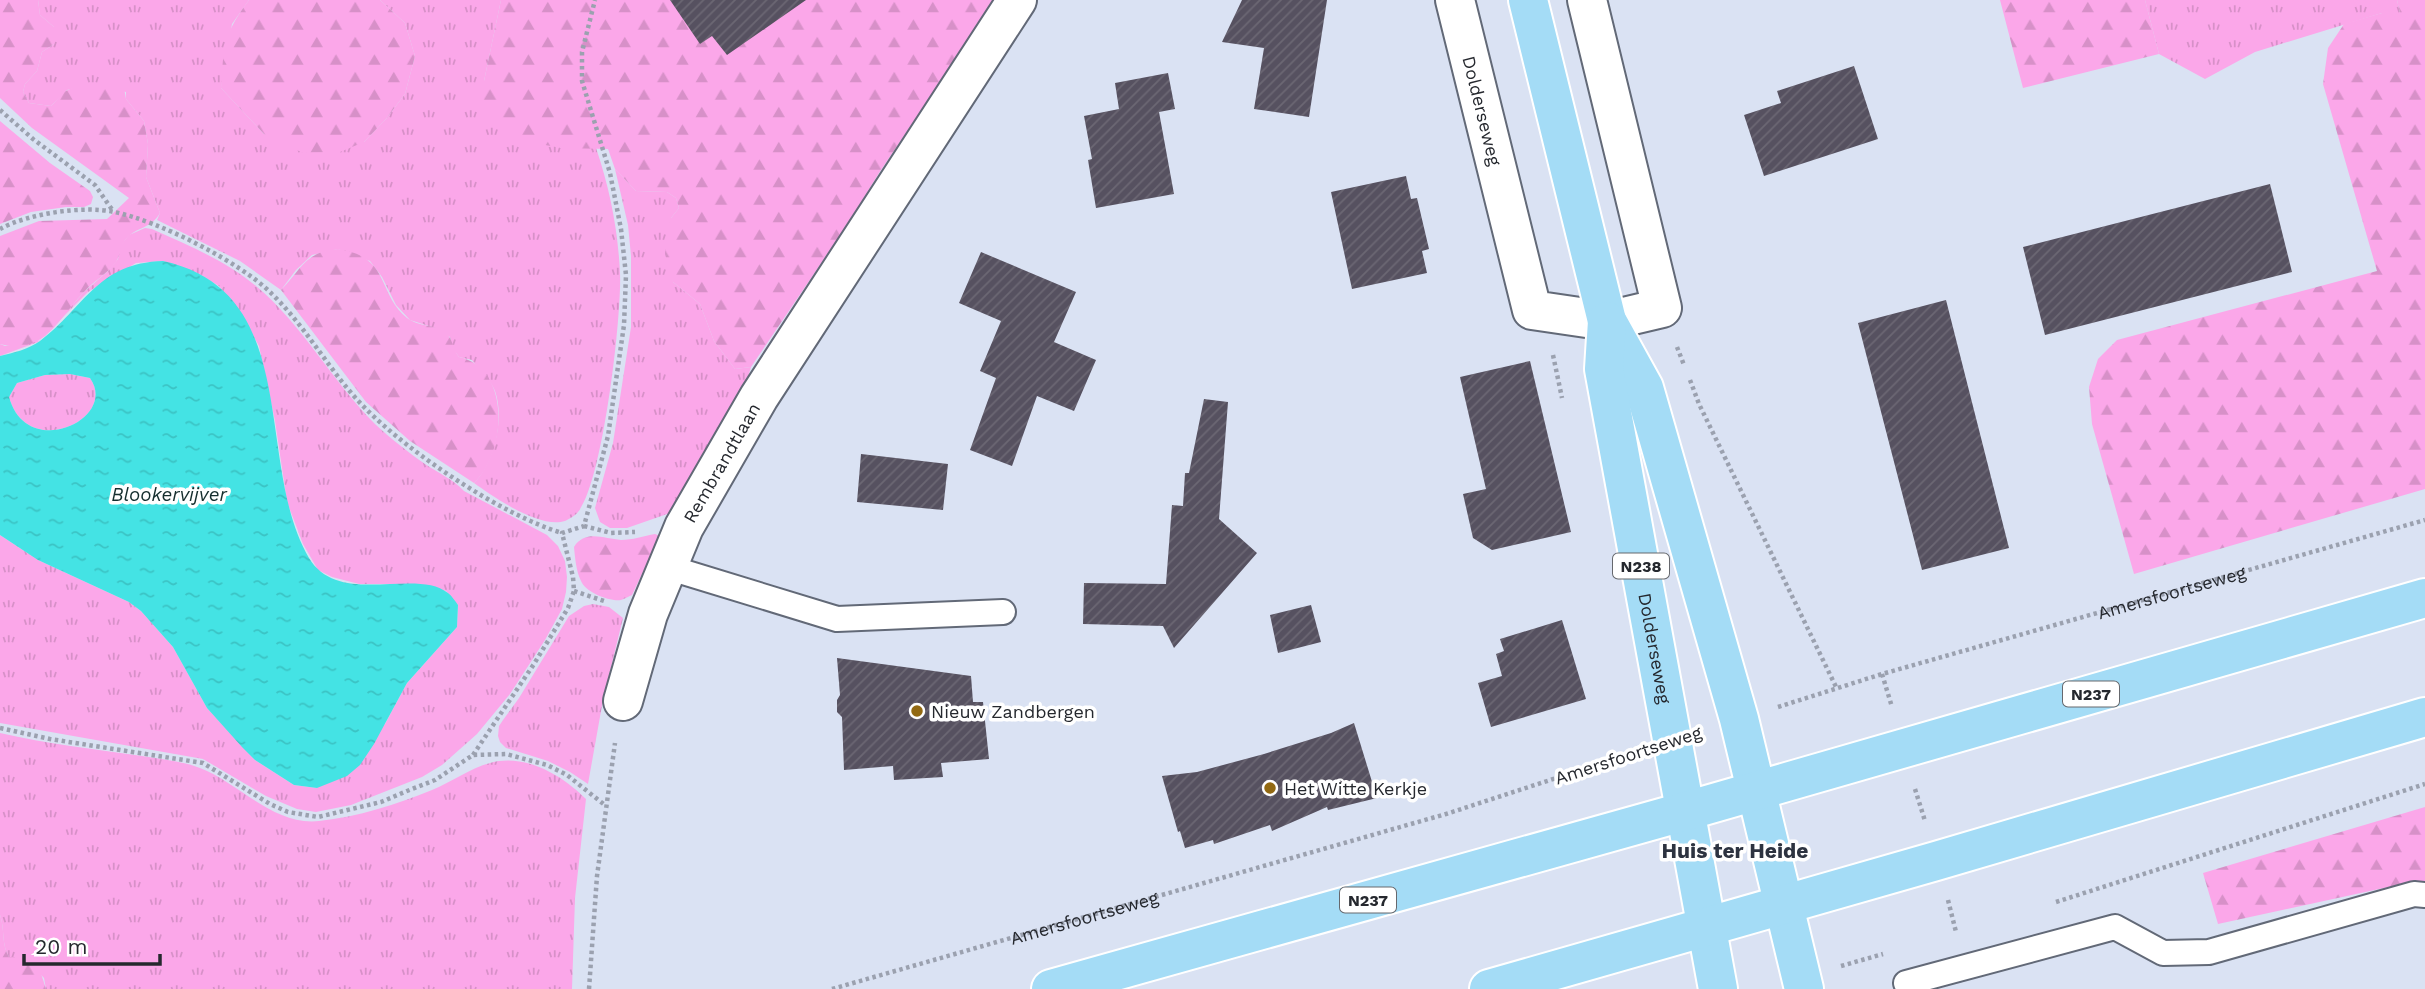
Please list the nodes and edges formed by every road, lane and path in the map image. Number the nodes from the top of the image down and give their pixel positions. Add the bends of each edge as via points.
1 (1017, 0) edge
2 (1455, 0) edge
3 (1528, 0) edge
4 (1587, 0) edge
5 (594, 1) edge
6 (0, 110) edge
7 (114, 212) junction
8 (0, 229) edge
9 (1662, 308) junction
10 (1607, 320) junction
11 (2425, 520) edge
12 (562, 533) junction
13 (667, 568) junction
14 (2425, 598) edge
15 (1003, 612) dead end
16 (1882, 674) junction
17 (1837, 689) junction
18 (623, 701) joint
19 (2425, 717) edge
20 (1739, 719) junction
21 (0, 728) edge
22 (1673, 740) junction
23 (1903, 748) junction
24 (473, 755) junction
25 (2425, 785) edge
26 (1757, 791) junction
27 (606, 806) junction
28 (1686, 811) junction
29 (1936, 861) junction
30 (2425, 895) edge
31 (1784, 905) junction
32 (2048, 905) dead end
33 (1707, 927) junction
34 (1945, 937) dead end
35 (1886, 953) dead end
36 (1803, 983) edge
37 (1906, 983) dead end
38 (589, 989) edge
39 (832, 989) edge
40 (1051, 989) edge
41 (1489, 989) edge
42 (1718, 989) edge

1 - 13 street, Rembrandtlaan via 759,397 684,527
2 - 10 street, Dolderseweg via 1532,310
3 - 10 main road, Dolderseweg / N238
4 - 9 street
5 - 12 path via 582,52 582,81 610,173 621,229 626,275 624,325 608,436 584,526
6 - 7 path via 95,185
7 - 8 path via 44,214
7 - 12 path via 166,230 247,272 292,315 366,409 400,439 476,491
9 - 10 street, Dolderseweg
9 - 17 path via 1699,404
10 - 20 main road, Dolderseweg / N238 via 1644,388
10 - 22 main road, Dolderseweg / N238 via 1604,369
11 - 16 path, Amersfoortseweg
12 - 24 path via 573,577 568,608
13 - 15 lane via 837,619
13 - 18 street, Rembrandtlaan via 648,614
14 - 23 main road, N237
16 - 17 path, Amersfoortseweg
16 - 23 path
17 - 20 path, Amersfoortseweg
18 - 27 path
19 - 29 main road
20 - 26 main road, Dolderseweg / N238
21 - 24 path via 203,763 270,804 318,817 399,795 435,780
22 - 28 main road, Dolderseweg / N238
22 - 39 path, Amersfoortseweg via 1446,814
23 - 26 main road, N237
23 - 29 path
24 - 27 path via 506,754 547,765
25 - 32 path
26 - 28 main road, N237
26 - 31 main road, N238
27 - 38 path
28 - 33 main road, N238
28 - 40 main road, N237
29 - 31 main road
29 - 34 path via 1957,934
30 - 37 lane via 2414,894 2209,952 2163,953 2115,927
31 - 33 main road
31 - 36 main road, N238
33 - 41 main road
33 - 42 main road, N238
35 - 36 path

